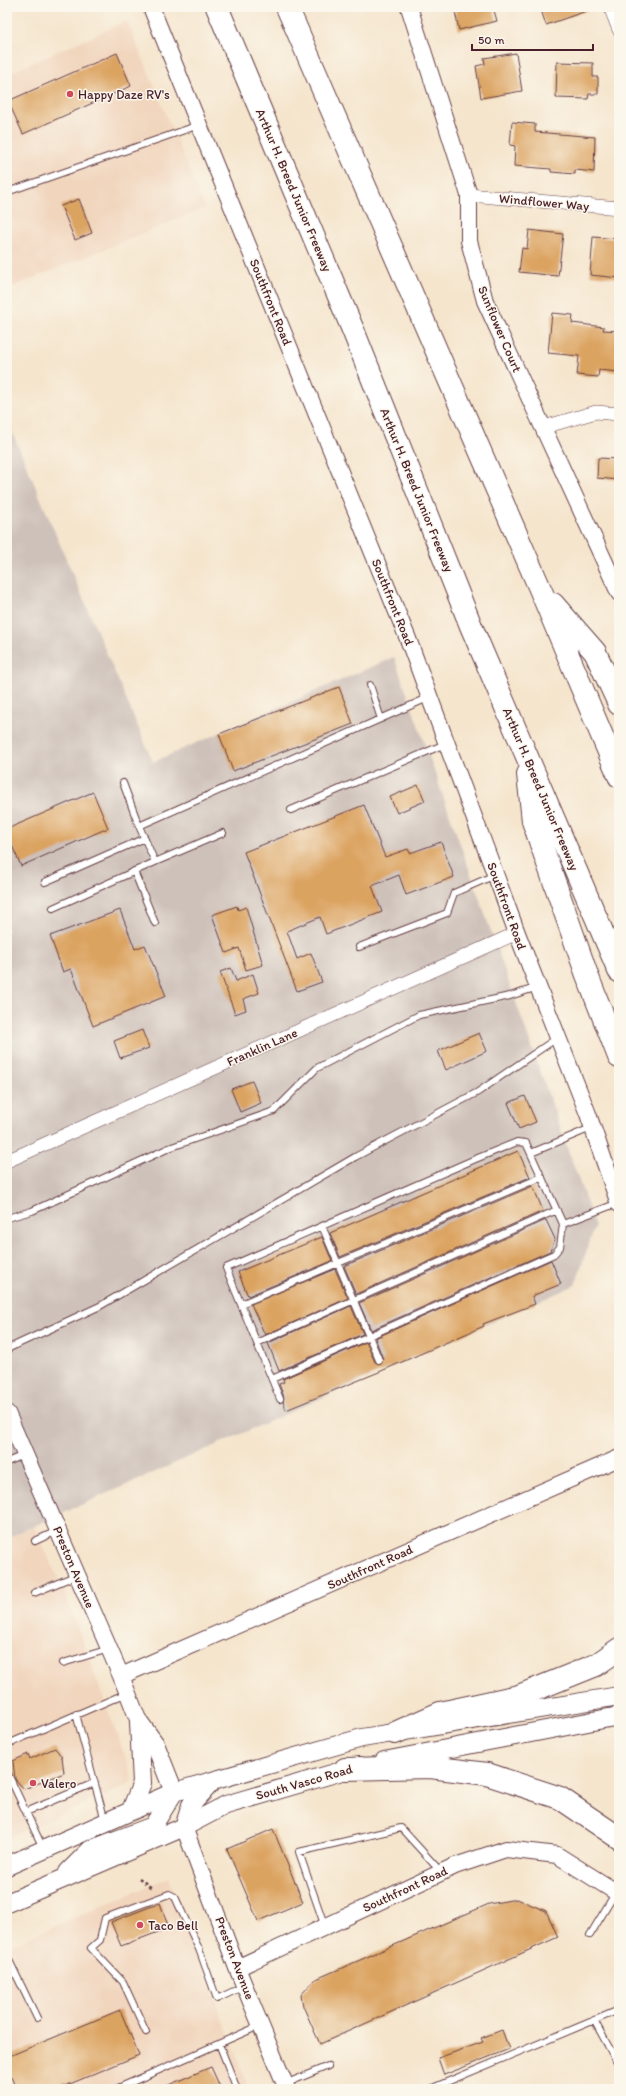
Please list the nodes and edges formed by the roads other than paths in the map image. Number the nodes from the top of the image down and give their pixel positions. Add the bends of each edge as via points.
1 (151, 7) edge
2 (216, 7) edge
3 (287, 7) edge
4 (409, 7) edge
5 (610, 7) edge
6 (619, 30) edge
7 (199, 125) junction
8 (7, 192) edge
9 (469, 195) junction
10 (619, 208) edge
11 (619, 414) edge
12 (544, 427) junction
13 (541, 591) junction
14 (619, 593) edge
15 (370, 685) dead end
16 (430, 697) junction
17 (619, 704) edge
18 (381, 719) junction
19 (446, 743) junction
20 (526, 753) junction
21 (619, 776) edge
22 (123, 783) dead end
23 (291, 810) dead end
24 (139, 826) junction
25 (223, 833) dead end
26 (145, 838) junction
27 (155, 862) junction
28 (134, 871) junction
29 (496, 876) junction
30 (45, 882) dead end
31 (53, 908) dead end
32 (155, 923) dead end
33 (516, 933) junction
34 (359, 947) dead end
35 (619, 971) edge
36 (538, 987) junction
37 (558, 1038) junction
38 (619, 1058) edge
39 (593, 1127) junction
40 (531, 1153) junction
41 (7, 1161) edge
42 (542, 1177) junction
43 (619, 1203) edge
44 (557, 1210) junction
45 (7, 1218) edge
46 (563, 1224) junction
47 (322, 1226) junction
48 (338, 1263) junction
49 (354, 1301) junction
50 (241, 1304) junction
51 (368, 1336) junction
52 (257, 1344) junction
53 (7, 1349) edge
54 (378, 1360) dead end
55 (272, 1379) junction
56 (280, 1399) dead end
57 (7, 1413) edge
58 (25, 1455) junction
59 (619, 1458) edge
60 (7, 1462) edge
61 (58, 1531) junction
62 (35, 1541) dead end
63 (77, 1575) junction
64 (34, 1592) dead end
65 (109, 1649) junction
66 (619, 1649) edge
67 (63, 1663) dead end
68 (121, 1676) junction
69 (127, 1693) junction
70 (619, 1696) edge
71 (76, 1714) junction
72 (619, 1716) edge
73 (138, 1722) junction
74 (395, 1733) junction
75 (7, 1748) edge
76 (345, 1768) junction
77 (7, 1772) edge
78 (94, 1782) junction
79 (211, 1783) junction
80 (174, 1792) junction
81 (131, 1810) junction
82 (26, 1812) junction
83 (105, 1821) junction
84 (184, 1827) junction
85 (619, 1838) edge
86 (43, 1849) junction
87 (7, 1866) edge
88 (441, 1872) junction
89 (62, 1878) junction
90 (617, 1893) edge
91 (7, 1903) edge
92 (325, 1927) junction
93 (590, 1935) dead end
94 (7, 1956) edge
95 (237, 1968) junction
96 (245, 1986) junction
97 (619, 2010) edge
98 (37, 2018) dead end
99 (594, 2020) junction
100 (261, 2025) junction
101 (146, 2032) dead end
102 (219, 2044) junction
103 (328, 2066) dead end
104 (619, 2066) edge
105 (619, 2085) edge
106 (286, 2087) edge
107 (116, 2089) edge
108 (237, 2089) edge
109 (430, 2089) edge
110 (617, 2089) edge

1 - 7 street, Southfront Road
2 - 20 highway, Arthur H. Breed Junior Freeway via 354,330 471,626
3 - 13 highway
4 - 9 street, Sunflower Court
5 - 6 street
7 - 8 lane
7 - 16 street, Southfront Road
9 - 10 street, Windflower Way
9 - 12 street, Sunflower Court via 469,241 485,301
11 - 12 street via 596,412
12 - 14 street, Sunflower Court
13 - 17 highway via 595,652
13 - 21 highway
15 - 18 lane
16 - 18 lane
16 - 19 street, Southfront Road
18 - 24 lane
19 - 23 lane
19 - 29 street, Southfront Road
20 - 35 highway, Arthur H. Breed Junior Freeway
20 - 38 highway via 533,821
22 - 24 lane
24 - 26 lane
25 - 27 lane
26 - 27 lane
26 - 30 lane
27 - 28 lane
28 - 31 lane
28 - 32 lane
29 - 33 street, Southfront Road
29 - 34 lane via 454,893 447,913
33 - 36 street, Southfront Road
33 - 41 street, Franklin Lane
36 - 37 street, Southfront Road
36 - 45 lane via 510,996 419,1015 318,1068 274,1111 169,1148 32,1211
37 - 39 street, Southfront Road
37 - 53 lane via 478,1092 355,1156 100,1306
39 - 40 lane
39 - 43 street, Southfront Road
40 - 42 lane
40 - 47 lane via 526,1143 517,1142
42 - 44 lane
42 - 48 lane
43 - 46 lane
44 - 46 lane
44 - 49 lane
46 - 51 lane via 560,1247 554,1254
47 - 48 lane
47 - 50 lane via 226,1268
48 - 49 lane
48 - 50 lane
49 - 51 lane
49 - 52 lane
50 - 52 lane
51 - 54 lane
51 - 55 lane
52 - 55 lane
55 - 56 lane
57 - 58 street, Preston Avenue
58 - 60 lane
58 - 61 street, Preston Avenue
59 - 68 street, Southfront Road
61 - 62 lane
61 - 63 street, Preston Avenue
63 - 64 lane
63 - 65 street, Preston Avenue
65 - 67 lane
65 - 68 street, Preston Avenue
66 - 74 highway via 596,1665 519,1696 440,1713
68 - 69 street, Preston Avenue
69 - 71 lane
69 - 73 street, Preston Avenue
70 - 74 main road, South Vasco Road
71 - 75 lane via 8,1744
71 - 78 lane
72 - 76 main road, South Vasco Road
73 - 80 main road via 155,1744
73 - 81 main road via 142,1784
74 - 79 main road, South Vasco Road via 362,1738
76 - 84 main road, South Vasco Road via 226,1805
76 - 85 highway via 430,1767 487,1774 560,1798
77 - 82 lane
78 - 82 lane
78 - 83 lane
79 - 80 main road, South Vasco Road
79 - 84 main road via 191,1805
80 - 81 main road, South Vasco Road
80 - 89 main road via 153,1826 90,1850
81 - 83 main road, South Vasco Road
82 - 86 lane
83 - 86 main road, South Vasco Road
84 - 89 main road, South Vasco Road
84 - 95 street, Preston Avenue
86 - 87 main road, South Vasco Road
88 - 90 street, Southfront Road via 506,1848 557,1855
88 - 92 street, Southfront Road
88 - 92 lane via 401,1828 299,1852
89 - 91 main road, South Vasco Road
90 - 93 lane
92 - 95 street, Southfront Road
94 - 98 lane
95 - 96 street, Preston Avenue
96 - 100 street, Preston Avenue
96 - 101 lane via 217,1999 199,1949 175,1897 169,1894 105,1918 100,1940 91,1948 122,1982
97 - 99 lane
99 - 104 lane
99 - 109 lane
100 - 102 lane
100 - 106 street, Preston Avenue
102 - 107 lane
102 - 108 lane
103 - 106 lane
105 - 110 lane

